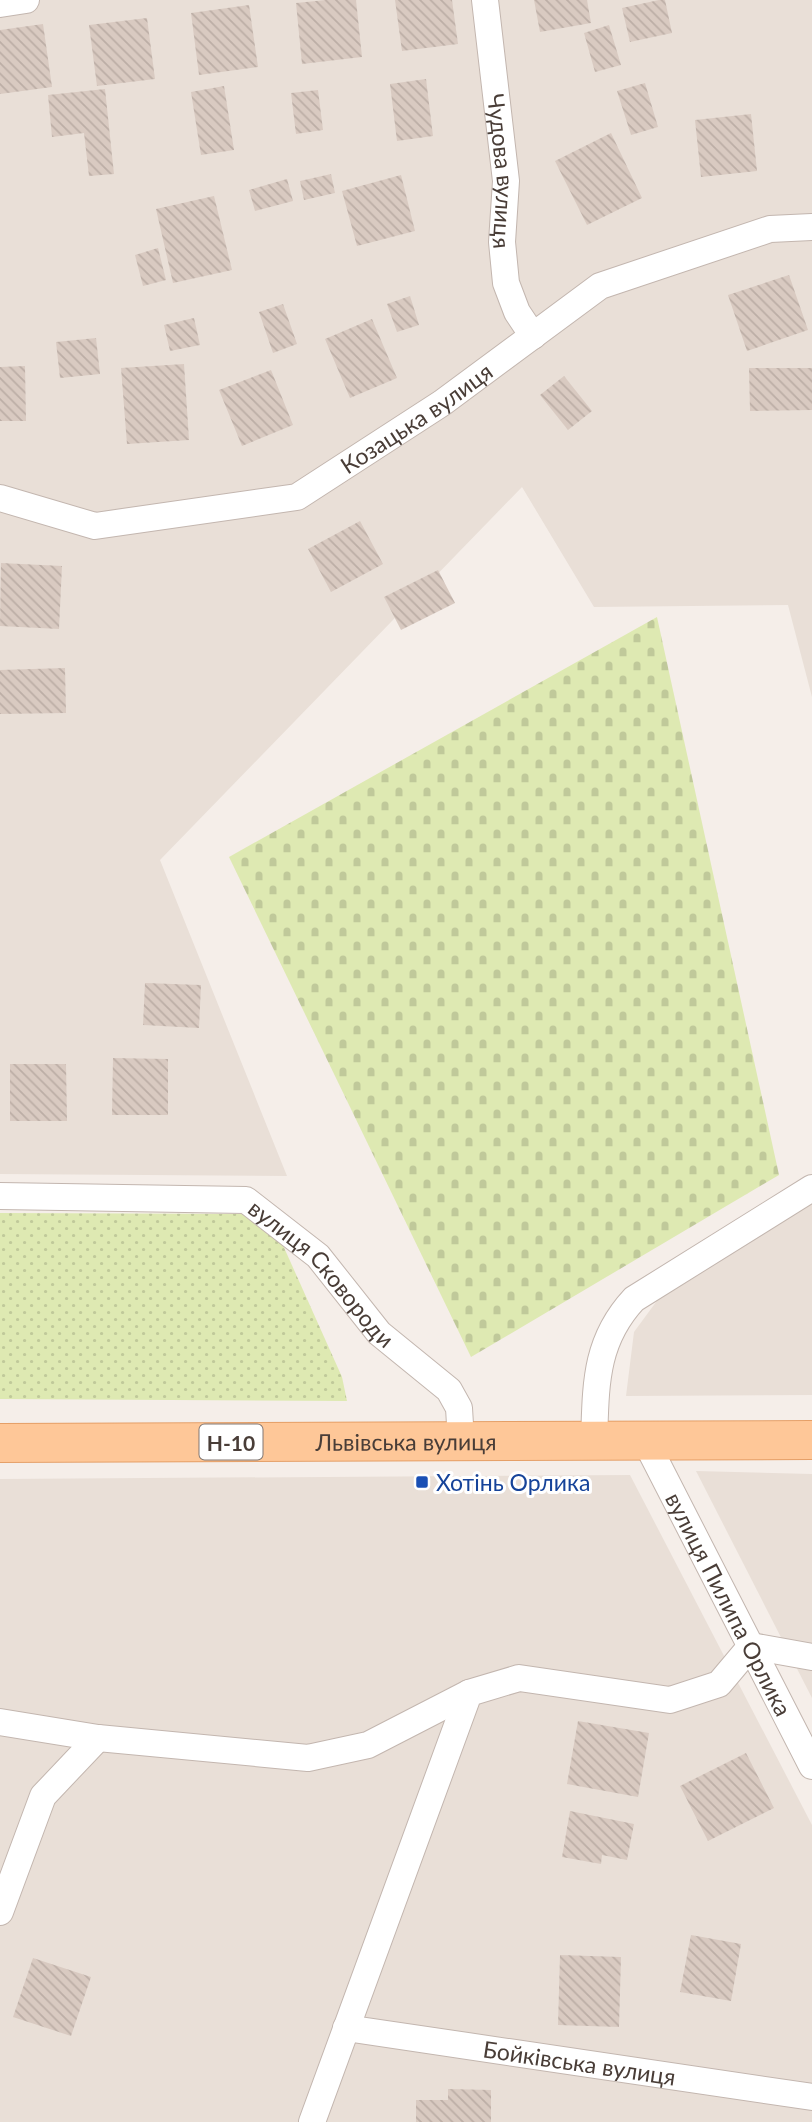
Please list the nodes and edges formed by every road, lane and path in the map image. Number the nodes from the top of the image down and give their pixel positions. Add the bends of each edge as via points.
1 (26, 0) edge
2 (485, 0) edge
3 (0, 4) edge
4 (812, 228) edge
5 (533, 336) junction
6 (0, 498) edge
7 (812, 1188) edge
8 (0, 1196) edge
9 (812, 1440) edge
10 (461, 1441) junction
11 (594, 1442) junction
12 (646, 1442) junction
13 (0, 1443) edge
14 (751, 1646) junction
15 (812, 1657) edge
16 (469, 1693) junction
17 (0, 1722) edge
18 (98, 1738) junction
19 (812, 1766) edge
20 (0, 1912) edge
21 (346, 2028) junction
22 (812, 2097) edge
23 (312, 2122) edge

1 - 3 street
2 - 5 street, Чудова вулиця via 506,181 502,242 506,283
4 - 5 street, Козацька вулиця via 770,229 600,286
5 - 6 street, Козацька вулиця via 442,403 297,498 95,526
7 - 11 street via 634,1299 617,1317 605,1343 596,1386
8 - 10 street, вулиця Сковороди via 246,1200 318,1256 379,1333 449,1390 459,1408
9 - 12 main road, Львівська вулиця / Н-10
10 - 11 main road, Львівська вулиця / Н-10
10 - 13 main road, Львівська вулиця / Н-10
11 - 12 main road, Львівська вулиця / Н-10
12 - 14 street, вулиця Пилипа Орлика
14 - 15 street
14 - 16 street via 719,1684 670,1700 519,1678
14 - 19 street, вулиця Пилипа Орлика
16 - 18 street via 368,1745 308,1758
16 - 21 street
17 - 18 street
18 - 20 street via 43,1796
21 - 22 street, Бойківська вулиця
21 - 23 street

